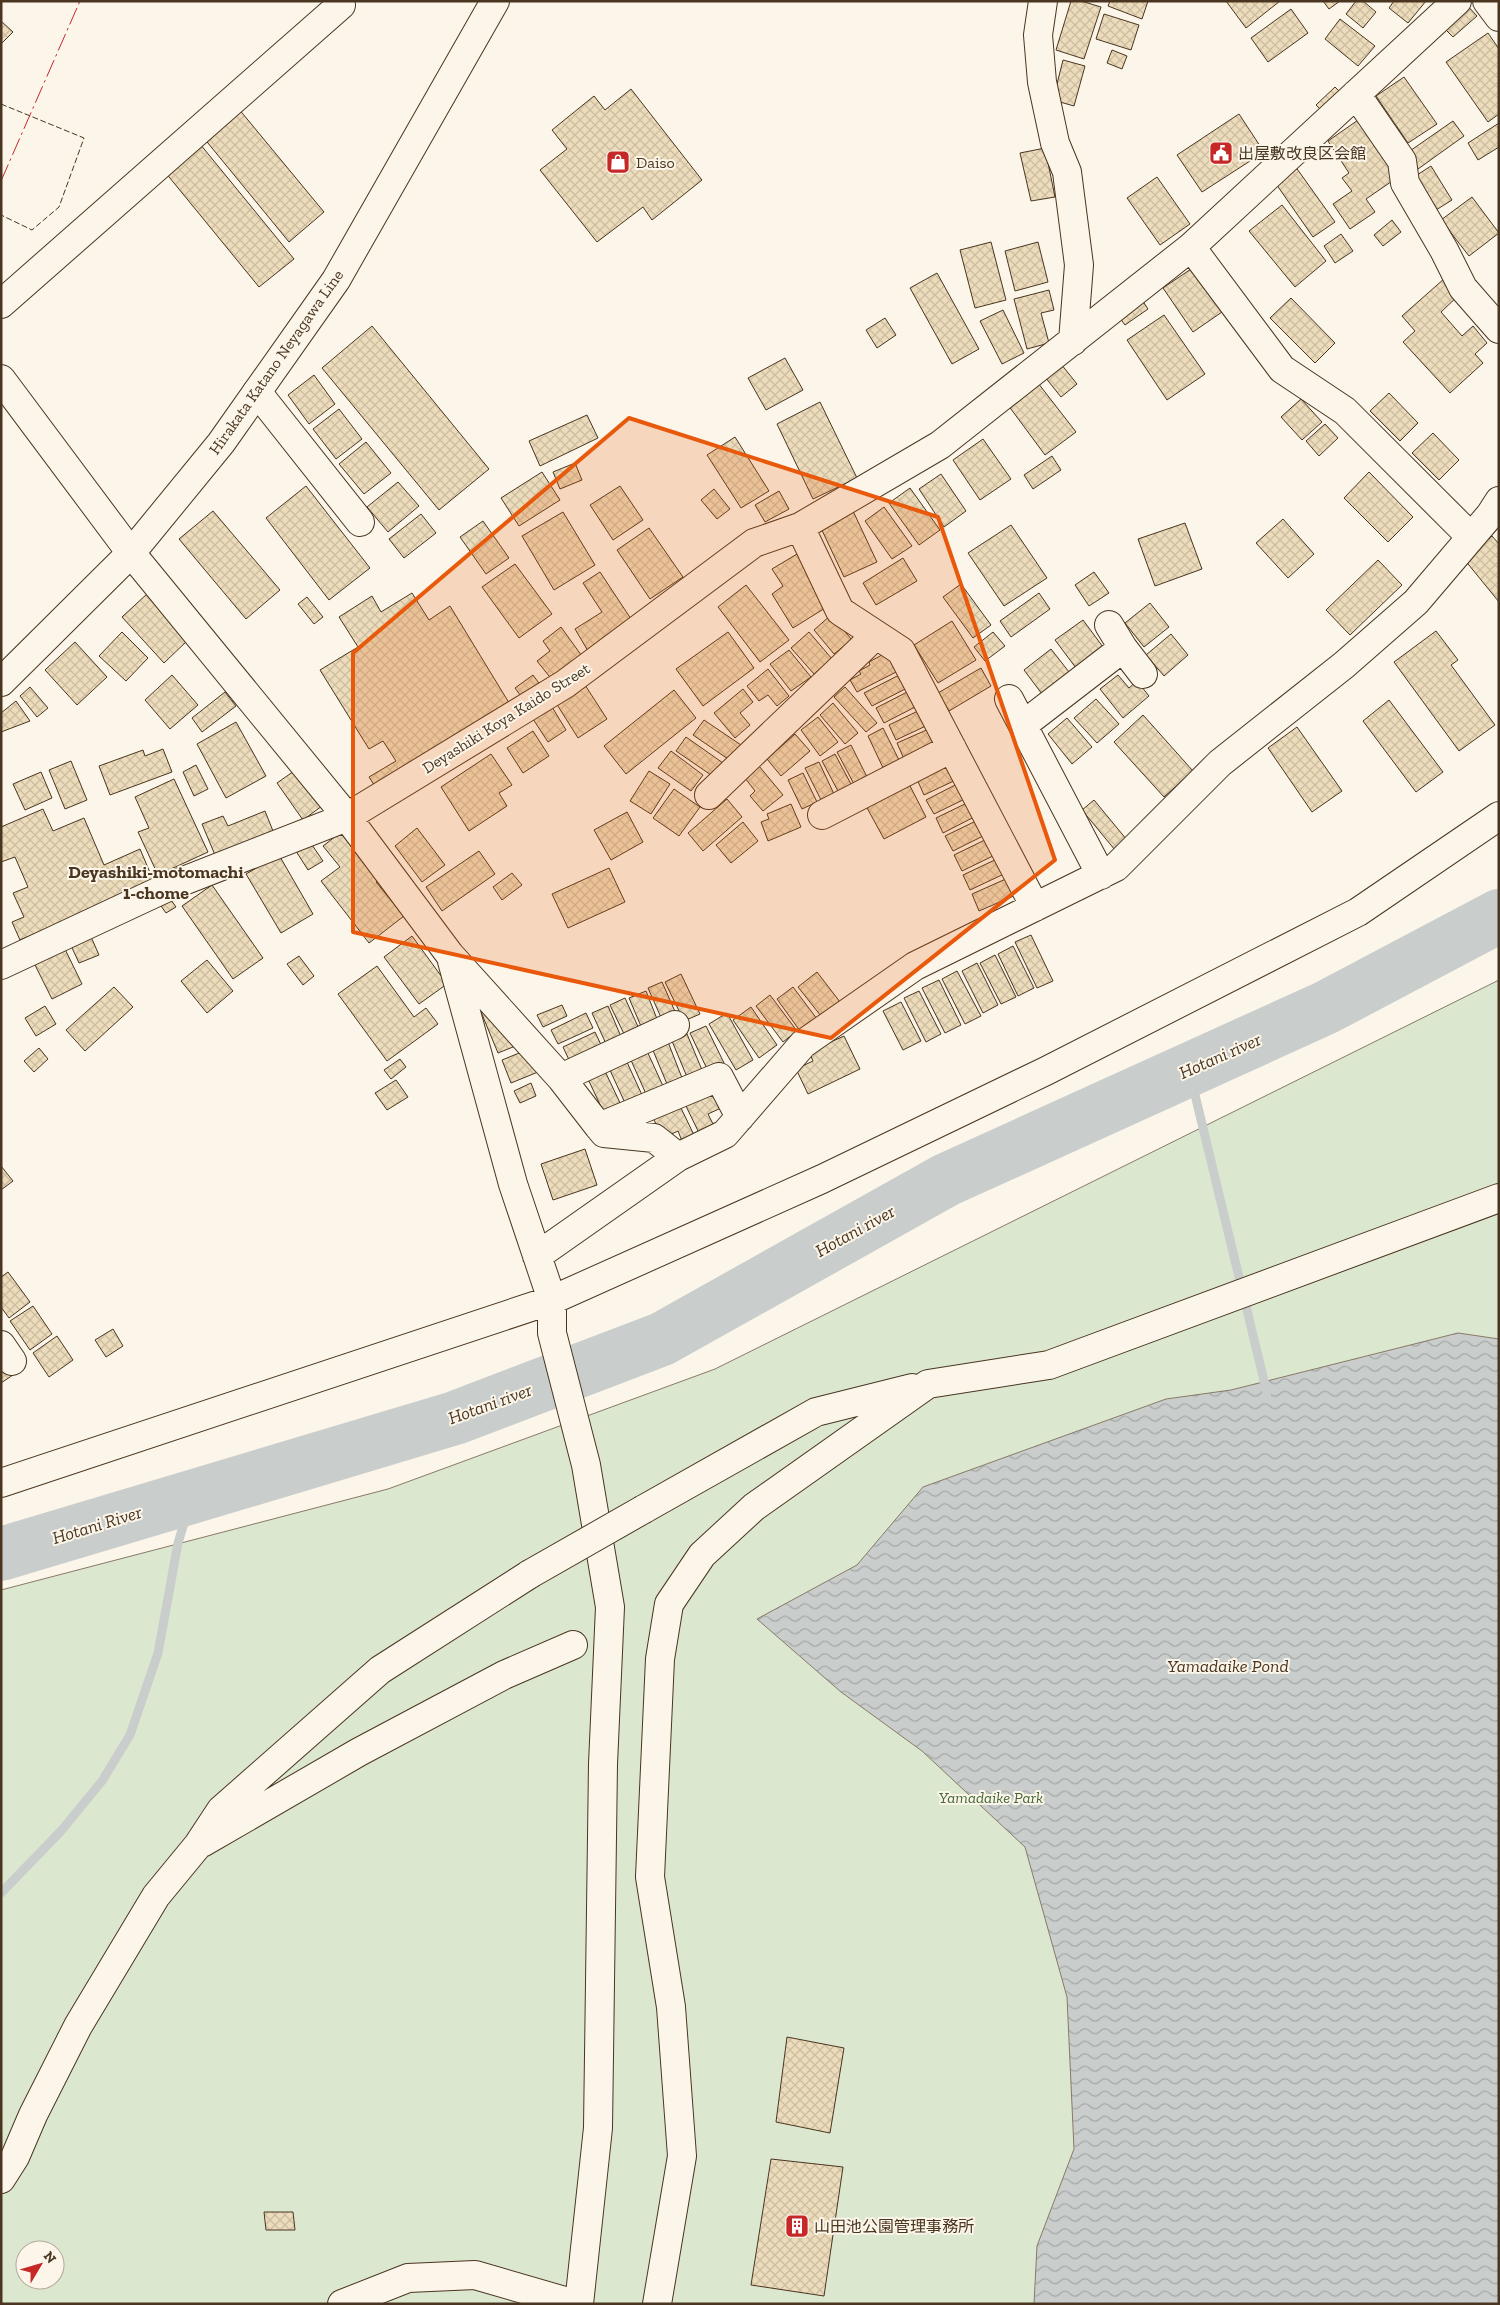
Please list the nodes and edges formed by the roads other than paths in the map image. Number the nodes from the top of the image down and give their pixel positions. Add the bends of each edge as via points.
1 (338, 1) edge
2 (495, 1) edge
3 (1043, 1) edge
4 (1456, 1) edge
5 (1487, 1) edge
6 (1499, 17) edge
7 (1356, 94) junction
8 (1191, 247) junction
9 (1, 304) edge
10 (1499, 329) edge
11 (1073, 340) junction
12 (1, 379) edge
13 (257, 392) junction
14 (1499, 501) edge
15 (360, 522) dead end
16 (800, 527) junction
17 (1471, 537) junction
18 (131, 553) junction
19 (1109, 625) dead end
20 (876, 635) junction
21 (1123, 648) junction
22 (1143, 674) dead end
23 (1, 682) edge
24 (1009, 699) dead end
25 (1023, 725) junction
26 (952, 748) junction
27 (709, 795) dead end
28 (822, 815) dead end
29 (1499, 816) edge
30 (347, 817) junction
31 (1101, 875) junction
32 (1035, 907) junction
33 (450, 955) junction
34 (1, 965) edge
35 (675, 1025) dead end
36 (561, 1078) junction
37 (740, 1117) junction
38 (599, 1127) junction
39 (678, 1158) junction
40 (1499, 1198) edge
41 (537, 1256) junction
42 (552, 1300) junction
43 (928, 1384) junction
44 (1, 1484) edge
45 (573, 1645) dead end
46 (198, 1846) junction
47 (1, 2179) edge
48 (342, 2304) edge
49 (575, 2304) edge
50 (579, 2304) edge
51 (657, 2304) edge

1 - 9 street via 341,5
2 - 13 street, Hirakata Katano Neyagawa Line via 336,280
3 - 11 street via 1038,35 1042,82 1055,143 1067,172 1079,265
4 - 7 street, Deyashiki Koya Kaido Street
5 - 6 street
7 - 8 street, Deyashiki Koya Kaido Street
7 - 10 street via 1402,161 1405,183 1463,288
8 - 11 street, Deyashiki Koya Kaido Street
8 - 17 street via 1282,369 1345,411
11 - 16 street, Deyashiki Koya Kaido Street via 940,445
12 - 18 street
13 - 15 street
13 - 18 street, Hirakata Katano Neyagawa Line via 221,443
14 - 17 street
16 - 20 street via 840,611
16 - 30 street, Deyashiki Koya Kaido Street via 754,543 565,684
17 - 31 street via 1416,602 1344,665 1220,762 1116,867
18 - 23 street, Hirakata Katano Neyagawa Line
18 - 30 street
19 - 21 street
20 - 26 street via 901,651
20 - 27 street
21 - 22 street
21 - 25 street
24 - 25 street
25 - 31 street
26 - 28 street
26 - 32 street
29 - 42 street via 1358,912 1055,1067 822,1179
30 - 33 street
30 - 34 street, Deyashiki Koya Kaido Street via 168,887
31 - 32 street
32 - 37 street via 915,966 803,1044
33 - 36 street
33 - 41 street via 513,1184
35 - 36 street
36 - 38 street
37 - 38 street via 719,1077
37 - 39 street via 725,1134
38 - 39 street via 604,1133 654,1138
39 - 41 street
40 - 43 street via 1049,1364
41 - 42 street
42 - 44 street
42 - 50 street via 552,1334 586,1465 610,1607 602,1764 598,2128
43 - 46 street, bridge via 816,1412 530,1574 380,1670 220,1810
43 - 51 street via 754,1507 702,1556 669,1604 660,1659 650,1877 671,2007 682,2156
45 - 46 street via 504,1675 359,1752
46 - 47 street via 156,1896 78,2026 15,2157
48 - 49 street via 408,2278 475,2275

